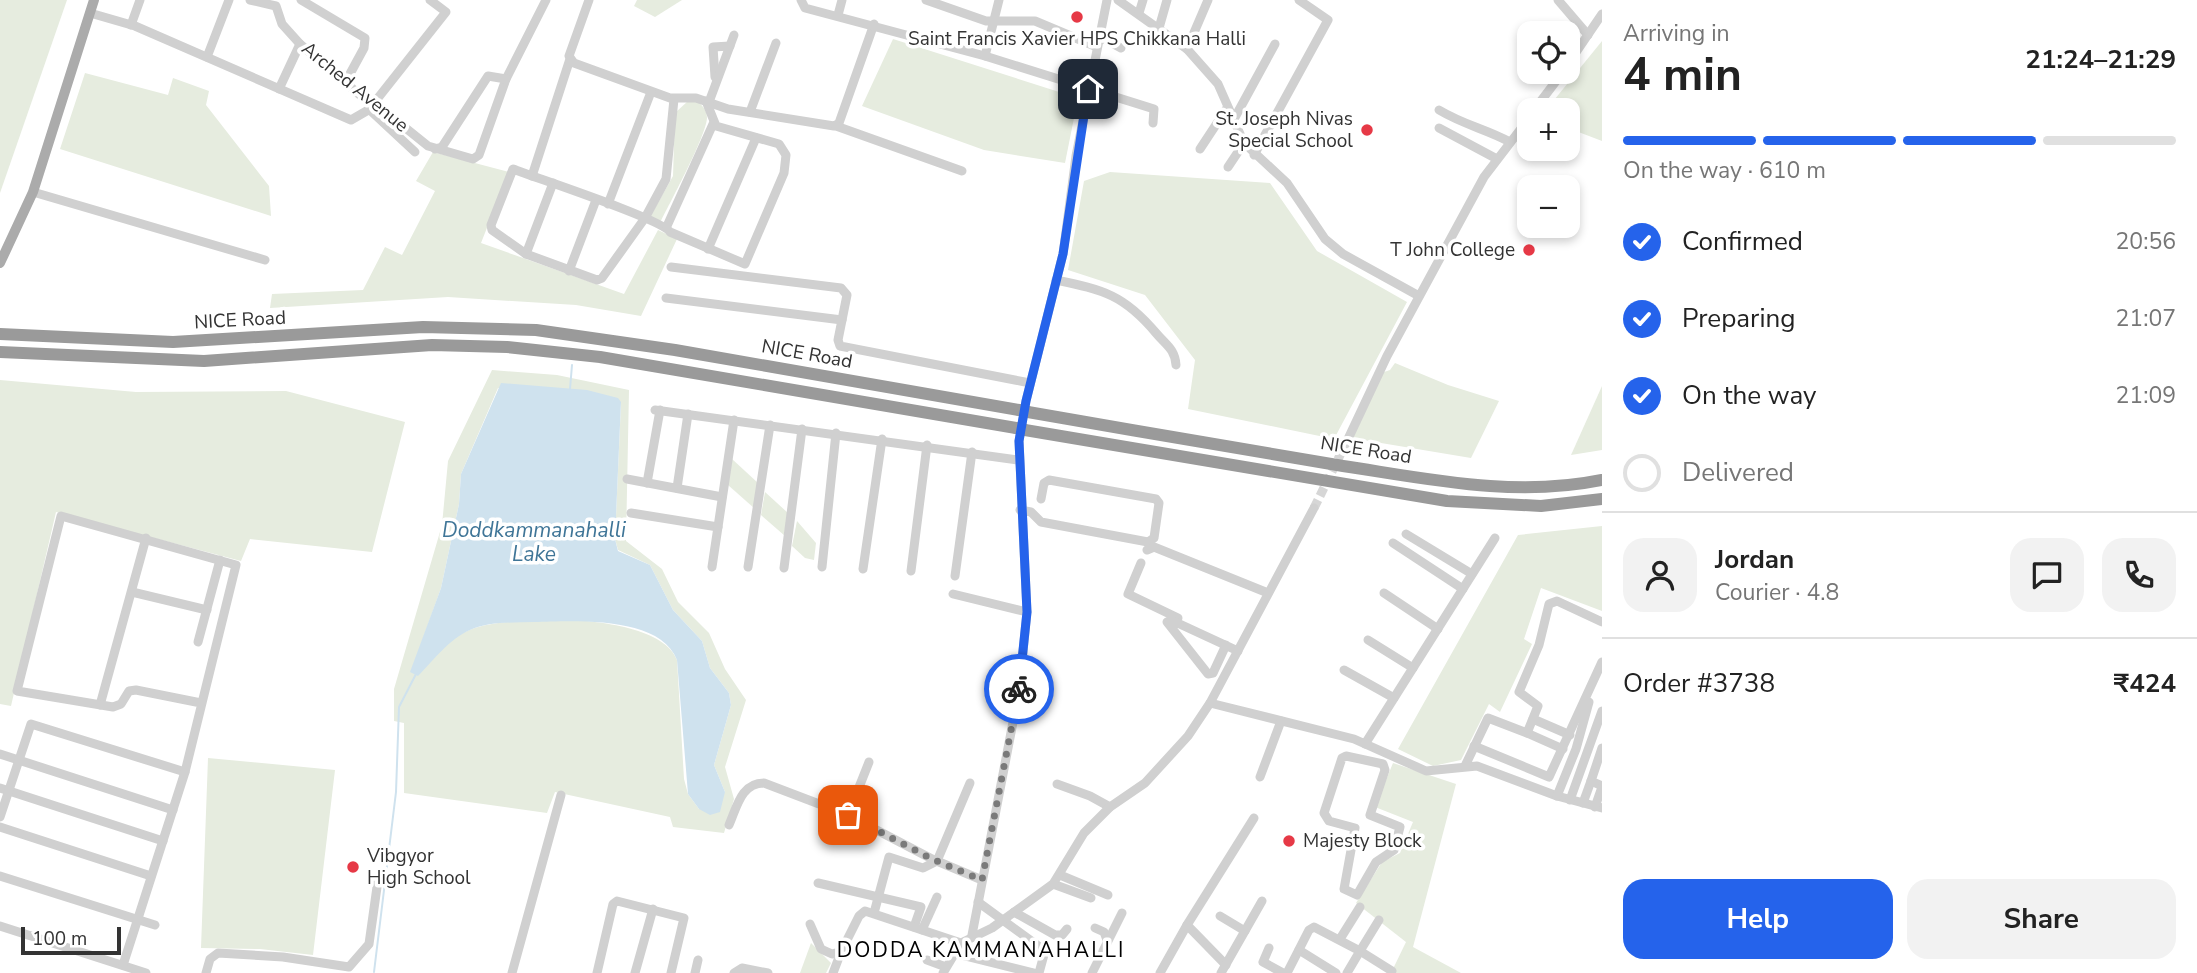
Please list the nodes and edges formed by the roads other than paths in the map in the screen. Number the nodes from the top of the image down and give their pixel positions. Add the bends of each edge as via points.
1 (94, 0) edge
2 (140, 0) edge
3 (229, 0) edge
4 (250, 0) edge
5 (301, 0) edge
6 (430, 0) edge
7 (546, 0) edge
8 (589, 0) edge
9 (801, 0) edge
10 (842, 0) edge
11 (926, 0) edge
12 (999, 0) edge
13 (1107, 0) edge
14 (1118, 0) edge
15 (1143, 0) edge
16 (1167, 0) edge
17 (1208, 0) edge
18 (1300, 0) edge
19 (1558, 0) edge
20 (280, 2) edge
21 (90, 13) junction
22 (1139, 13) junction
23 (1602, 14) edge
24 (838, 15) junction
25 (993, 22) junction
26 (874, 24) junction
27 (131, 25) junction
28 (1159, 28) junction
29 (734, 35) dead end
30 (1588, 35) junction
31 (1099, 36) junction
32 (776, 43) dead end
33 (300, 44) junction
34 (1275, 44) dead end
35 (730, 46) junction
36 (1097, 47) junction
37 (1580, 47) edge
38 (1122, 48) dead end
39 (1187, 49) junction
40 (985, 56) junction
41 (207, 57) junction
42 (570, 59) junction
43 (506, 79) junction
44 (345, 83) junction
45 (716, 83) junction
46 (1554, 84) edge
47 (279, 89) junction
48 (1088, 89) junction
49 (651, 92) junction
50 (1543, 98) edge
51 (674, 99) junction
52 (707, 101) junction
53 (370, 104) junction
54 (1227, 108) junction
55 (1439, 110) dead end
56 (750, 112) junction
57 (1233, 121) junction
58 (1153, 123) dead end
59 (713, 124) junction
60 (836, 126) junction
61 (1438, 128) dead end
62 (1517, 133) edge
63 (756, 138) junction
64 (1510, 142) junction
65 (1244, 143) junction
66 (435, 149) junction
67 (1200, 149) dead end
68 (415, 152) dead end
69 (1254, 155) junction
70 (1497, 159) junction
71 (1228, 167) dead end
72 (962, 171) dead end
73 (533, 176) junction
74 (552, 183) junction
75 (33, 192) junction
76 (596, 200) junction
77 (608, 204) junction
78 (645, 218) junction
79 (667, 226) junction
80 (708, 249) junction
81 (526, 254) junction
82 (265, 260) dead end
83 (0, 263) edge
84 (671, 267) dead end
85 (569, 271) junction
86 (1056, 280) junction
87 (1419, 296) junction
88 (666, 298) dead end
89 (842, 320) junction
90 (0, 334) edge
91 (0, 352) edge
92 (1176, 365) dead end
93 (1030, 383) junction
94 (688, 414) junction
95 (734, 420) junction
96 (769, 425) junction
97 (802, 429) junction
98 (836, 433) junction
99 (882, 439) junction
100 (1348, 439) tunnel mouth
101 (927, 445) junction
102 (972, 452) junction
103 (1018, 460) junction
104 (626, 479) dead end
105 (1602, 480) edge
106 (647, 483) junction
107 (677, 488) junction
108 (722, 497) junction
109 (1041, 499) dead end
110 (1602, 499) edge
111 (1314, 508) tunnel mouth
112 (1020, 510) junction
113 (631, 513) dead end
114 (718, 527) junction
115 (1406, 534) dead end
116 (146, 538) junction
117 (1495, 538) dead end
118 (1393, 543) dead end
119 (1147, 550) dead end
120 (220, 560) junction
121 (1141, 563) dead end
122 (712, 567) dead end
123 (748, 567) dead end
124 (822, 567) dead end
125 (784, 568) dead end
126 (863, 569) dead end
127 (911, 571) dead end
128 (1472, 574) junction
129 (955, 576) dead end
130 (1463, 589) junction
131 (132, 592) junction
132 (1268, 593) junction
133 (1384, 593) dead end
134 (953, 594) dead end
135 (207, 610) junction
136 (1027, 612) junction
137 (1602, 622) edge
138 (1438, 628) junction
139 (1368, 640) dead end
140 (198, 642) dead end
141 (1226, 645) junction
142 (1239, 649) junction
143 (1600, 666) edge
144 (1413, 668) junction
145 (1344, 670) dead end
146 (1394, 698) junction
147 (201, 703) junction
148 (1210, 703) junction
149 (100, 705) junction
150 (1602, 711) edge
151 (1533, 719) junction
152 (1281, 721) junction
153 (1527, 733) junction
154 (1570, 735) junction
155 (1365, 744) junction
156 (1474, 746) junction
157 (1602, 748) edge
158 (1563, 749) junction
159 (1484, 751) junction
160 (0, 754) edge
161 (1383, 758) junction
162 (19, 760) junction
163 (869, 762) dead end
164 (1465, 766) junction
165 (1477, 766) junction
166 (185, 772) junction
167 (1260, 777) dead end
168 (1591, 781) junction
169 (970, 783) dead end
170 (1057, 784) dead end
171 (1602, 786) edge
172 (5, 789) edge
173 (561, 795) dead end
174 (1557, 796) junction
175 (1570, 800) junction
176 (1583, 803) junction
177 (1110, 807) junction
178 (1598, 808) edge
179 (173, 810) junction
180 (848, 815) junction
181 (1370, 815) junction
182 (0, 817) edge
183 (1254, 818) dead end
184 (729, 825) dead end
185 (0, 827) edge
186 (1355, 828) junction
187 (163, 841) junction
188 (937, 861) junction
189 (1060, 875) junction
190 (0, 876) edge
191 (151, 876) junction
192 (378, 880) dead end
193 (982, 880) junction
194 (818, 883) dead end
195 (1053, 884) junction
196 (1108, 895) dead end
197 (937, 897) dead end
198 (1091, 898) dead end
199 (877, 899) junction
200 (1262, 901) dead end
201 (978, 902) junction
202 (1360, 907) dead end
203 (653, 909) junction
204 (1014, 912) junction
205 (874, 913) junction
206 (1122, 913) dead end
207 (1220, 916) dead end
208 (137, 919) junction
209 (1004, 919) junction
210 (1379, 920) dead end
211 (810, 924) dead end
212 (155, 925) dead end
213 (1187, 925) junction
214 (0, 926) edge
215 (918, 928) junction
216 (1095, 928) dead end
217 (1067, 929) dead end
218 (1245, 932) junction
219 (972, 935) junction
220 (1340, 939) junction
221 (1107, 940) junction
222 (961, 943) junction
223 (1269, 948) dead end
224 (1299, 950) junction
225 (1360, 951) junction
226 (841, 952) junction
227 (953, 953) junction
228 (698, 960) dead end
229 (927, 960) dead end
230 (123, 965) junction
231 (1223, 969) edge
232 (946, 971) edge
233 (1392, 971) dead end
234 (146, 973) edge
235 (206, 973) edge
236 (512, 973) edge
237 (597, 973) edge
238 (635, 973) edge
239 (671, 973) edge
240 (695, 973) edge
241 (734, 973) edge
242 (768, 973) edge
243 (833, 973) edge
244 (1037, 973) edge
245 (1092, 973) edge
246 (1160, 973) edge
247 (1285, 973) edge
248 (1336, 973) edge
249 (1348, 973) edge

1 - 21 main road
2 - 27 street
3 - 41 street
4 - 20 street, Arched Avenue
5 - 44 street via 365,38
6 - 53 street via 446,12
7 - 43 street
8 - 42 street
9 - 24 street via 805,8
10 - 24 street
11 - 25 street
12 - 25 street
13 - 31 street
14 - 22 street
15 - 22 street
16 - 28 street
17 - 39 street
18 - 69 street via 1328,20
19 - 30 street
20 - 33 street, Arched Avenue via 282,24
21 - 27 street
21 - 75 main road
22 - 28 street
23 - 30 street
24 - 26 street
25 - 36 street via 1030,20
25 - 40 street
26 - 40 street
26 - 60 street
27 - 41 street
28 - 39 street
29 - 35 street
30 - 37 street
31 - 36 street
31 - 38 street
32 - 56 street
33 - 44 street, Arched Avenue
33 - 47 street
34 - 57 street
35 - 45 street
35 - 45 street via 713,47
36 - 48 street
39 - 54 street via 1218,84
40 - 48 street
41 - 47 street
42 - 49 street
42 - 73 street
43 - 66 street via 488,76 442,147
43 - 66 street via 477,158
44 - 53 street, Arched Avenue
45 - 52 street
46 - 50 street
47 - 53 street via 351,120
48 - 58 street via 1154,109
48 - 86 street
49 - 51 street
49 - 77 street
51 - 52 street
51 - 78 street via 666,179
52 - 56 street
52 - 59 street
53 - 66 street, Arched Avenue
53 - 68 street
54 - 57 street
54 - 67 street
55 - 64 street
56 - 60 street
57 - 65 street
59 - 63 street
59 - 79 street
60 - 72 street
61 - 70 street
62 - 64 street
63 - 80 street
63 - 80 street via 782,146 787,163 747,261 740,264
64 - 70 street
65 - 69 street
65 - 71 street
69 - 87 street via 1287,183 1316,229 1343,254
70 - 87 street
73 - 74 street
73 - 81 street via 513,169 491,225
74 - 76 street
74 - 81 street
75 - 82 street
75 - 83 main road
76 - 77 street
76 - 85 street
77 - 78 street
78 - 79 street
78 - 85 street via 602,278
79 - 80 street via 670,232
81 - 85 street
84 - 89 street via 841,288 846,295
86 - 92 street via 1106,291 1131,305 1173,351
86 - 93 street
87 - 100 street
88 - 89 street
89 - 93 street via 838,340 844,347
90 - 105 highway, NICE Road via 173,342 470,327 565,333 1468,485 1540,488
91 - 110 highway, NICE Road via 183,361 459,345 566,352 1447,501 1541,506
93 - 103 street
94 - 95 street
94 - 106 street via 657,410
94 - 107 street
95 - 96 street
95 - 108 street
96 - 97 street
96 - 123 street
97 - 98 street
97 - 125 street
98 - 99 street
98 - 124 street
99 - 101 street
99 - 126 street
101 - 102 street
101 - 127 street
102 - 103 street
102 - 129 street
103 - 112 street
104 - 106 street
106 - 107 street
107 - 108 street
108 - 114 street
109 - 112 street via 1047,480 1156,499 1154,538 1148,542 1041,522 1031,512
111 - 132 street
112 - 136 street
113 - 114 street
114 - 122 street
115 - 128 street
116 - 120 street
116 - 131 street
116 - 149 street via 60,518 17,691
117 - 128 street
118 - 130 street
119 - 132 street via 1154,547
120 - 135 street
120 - 147 street via 235,564
121 - 142 street via 1130,597
128 - 130 street
130 - 138 street
131 - 135 street
131 - 149 street
132 - 142 street
133 - 138 street
134 - 136 street
135 - 140 street
136 - 193 street via 1019,691
137 - 151 street via 1557,601 1549,604 1539,645 1518,692 1538,706
138 - 144 street
139 - 144 street
141 - 141 street via 1171,620 1167,622 1209,674
141 - 142 street
142 - 148 street
143 - 154 street
143 - 174 street
144 - 146 street
145 - 146 street
146 - 155 street
147 - 149 street via 136,690 129,691 118,706
147 - 166 street
148 - 152 street
148 - 177 street via 1188,736 1144,783
150 - 175 street
151 - 153 street
151 - 154 street
152 - 155 street
152 - 167 street
153 - 156 street via 1490,717
153 - 158 street
154 - 158 street
155 - 161 street
156 - 159 street
156 - 164 street
157 - 168 street
158 - 159 street via 1549,777
159 - 165 street
160 - 162 street
161 - 164 street via 1426,771
161 - 181 street
161 - 186 street via 1342,758 1324,813 1329,821
162 - 166 street via 31,723
162 - 172 street
162 - 179 street
163 - 180 street
164 - 165 street
165 - 174 street
166 - 179 street
168 - 171 street
168 - 176 street
169 - 188 street
170 - 177 street
171 - 178 street
172 - 182 street
172 - 187 street
173 - 236 street
174 - 175 street
175 - 176 street
176 - 178 street
177 - 189 street via 1084,833
179 - 187 street
180 - 184 street via 757,783 744,791
180 - 188 street
181 - 186 street
181 - 186 street via 1400,827 1394,850 1376,862 1360,893 1353,895 1344,889
183 - 213 street
185 - 191 street
187 - 191 street
188 - 193 street
188 - 199 street via 923,868 889,857
189 - 195 street
189 - 196 street
190 - 208 street
191 - 208 street
192 - 235 street via 369,944 348,967 218,953 209,959
193 - 201 street
194 - 199 street
195 - 198 street
195 - 204 street
197 - 215 street
199 - 205 street
199 - 215 street via 921,907
200 - 218 street
201 - 209 street
201 - 219 street
202 - 220 street
203 - 237 street via 614,901
203 - 238 street
203 - 239 street via 685,920
204 - 209 street
204 - 217 street via 1055,935
205 - 215 street
205 - 226 street via 865,911 859,916
206 - 221 street
207 - 218 street
208 - 212 street
208 - 230 street
209 - 219 street
209 - 244 street via 1045,951
210 - 225 street
211 - 226 street via 821,949
213 - 231 street
213 - 246 street
214 - 230 street
215 - 222 street
216 - 221 street via 1104,932
218 - 231 street
219 - 222 street
220 - 224 street via 1312,927
220 - 225 street
221 - 245 street
222 - 227 street
223 - 247 street via 1263,962
224 - 247 street
224 - 248 street
225 - 233 street
225 - 249 street
226 - 243 street
227 - 232 street
227 - 244 street
228 - 240 street
229 - 232 street
230 - 234 street
241 - 242 street via 742,968

